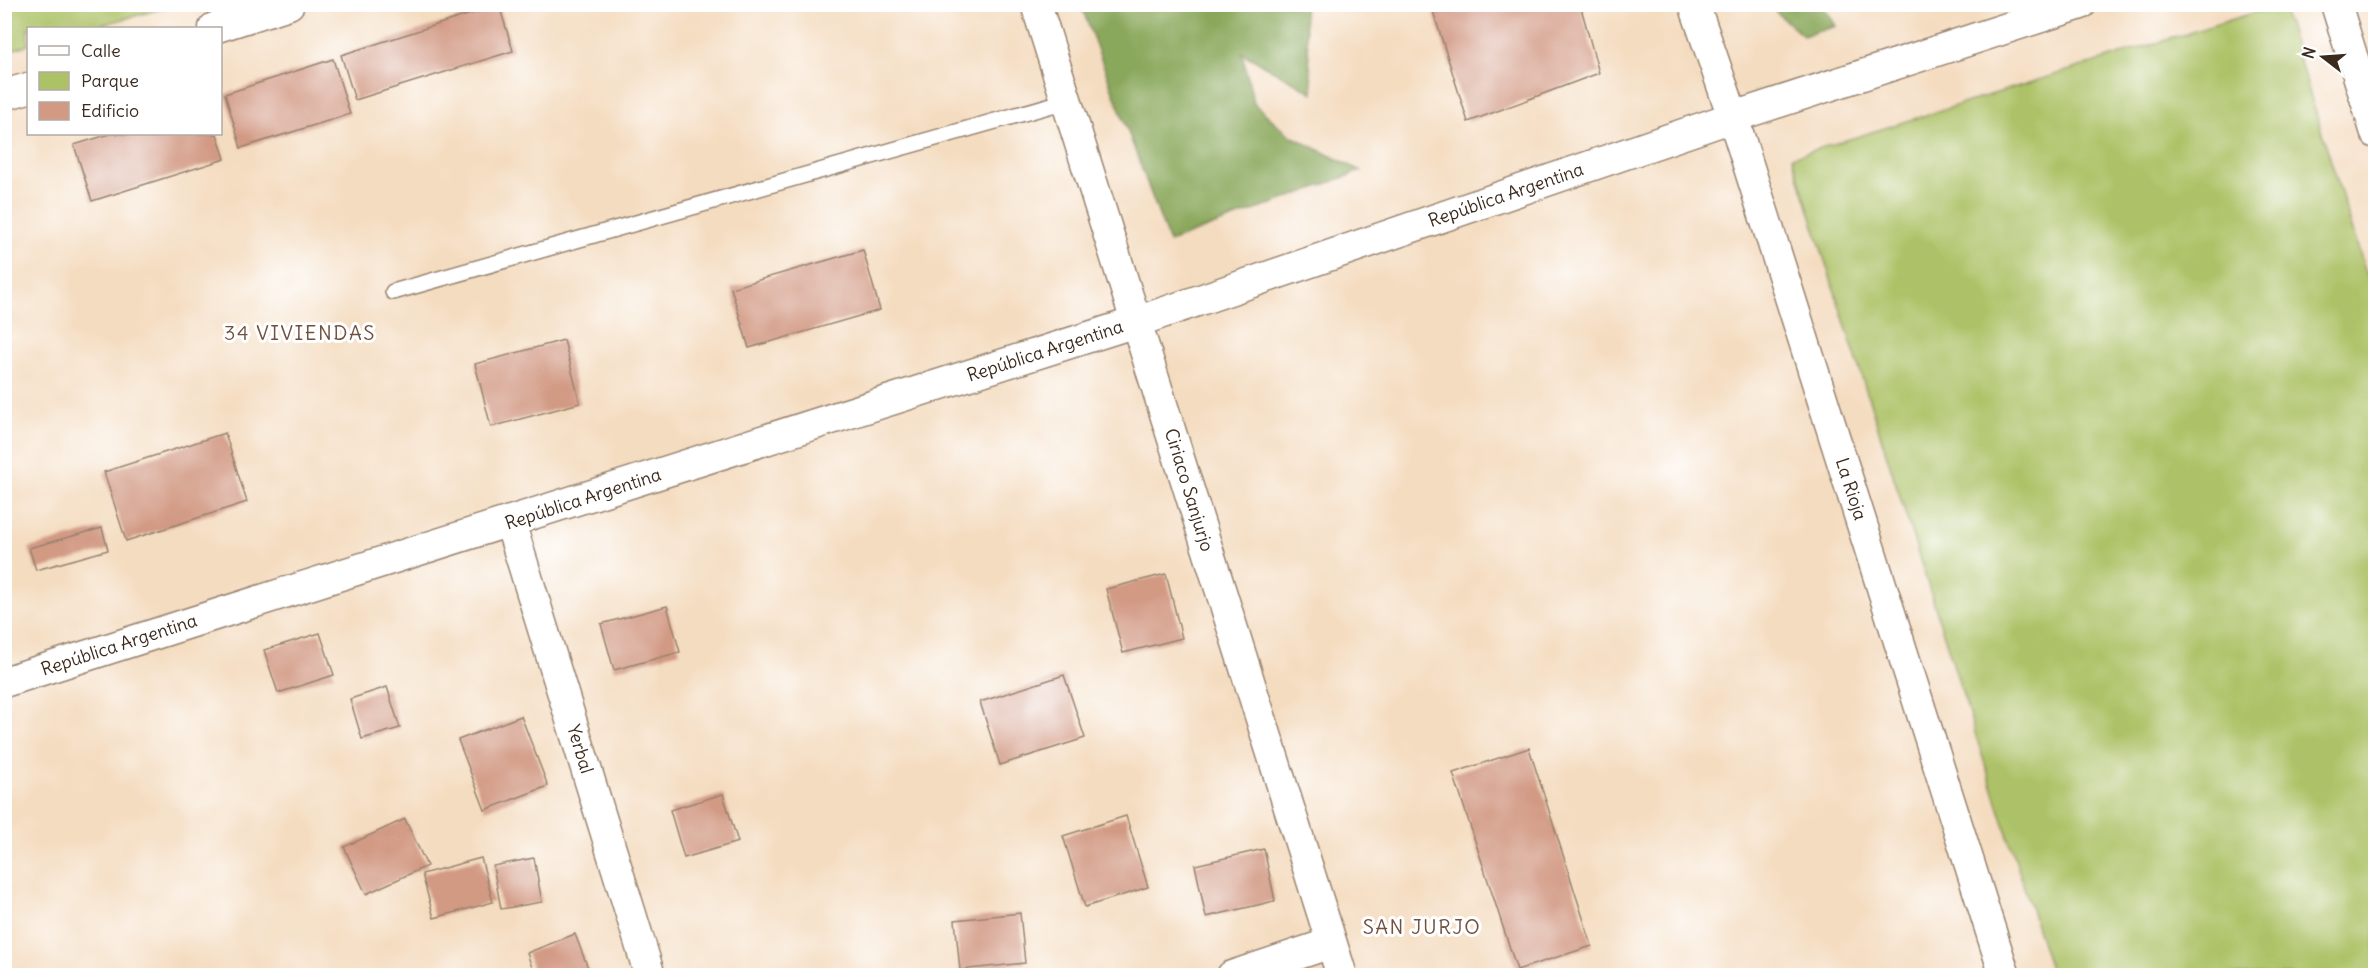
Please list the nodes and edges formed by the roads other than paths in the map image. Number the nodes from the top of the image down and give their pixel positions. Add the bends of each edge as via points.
1 (289, 4) edge
2 (1036, 4) edge
3 (1694, 4) edge
4 (2081, 4) edge
5 (2336, 4) edge
6 (217, 27) edge
7 (27, 88) edge
8 (4, 95) edge
9 (1066, 101) junction
10 (1733, 117) junction
11 (2376, 133) edge
12 (393, 292) dead end
13 (1136, 322) junction
14 (510, 522) junction
15 (4, 682) edge
16 (1331, 943) junction
17 (650, 975) edge
18 (1232, 975) edge
19 (1342, 975) edge
20 (2005, 975) edge

1 - 6 street
2 - 9 street, Ciriaco Sanjurjo
3 - 10 street, La Rioja
4 - 10 street, República Argentina
5 - 11 street
7 - 8 street
9 - 12 lane
9 - 13 street, Ciriaco Sanjurjo
10 - 13 street, República Argentina
10 - 20 street, La Rioja
13 - 14 street, República Argentina
13 - 16 street, Ciriaco Sanjurjo
14 - 15 street, República Argentina
14 - 17 street, Yerbal
16 - 18 street
16 - 19 street, Ciriaco Sanjurjo

